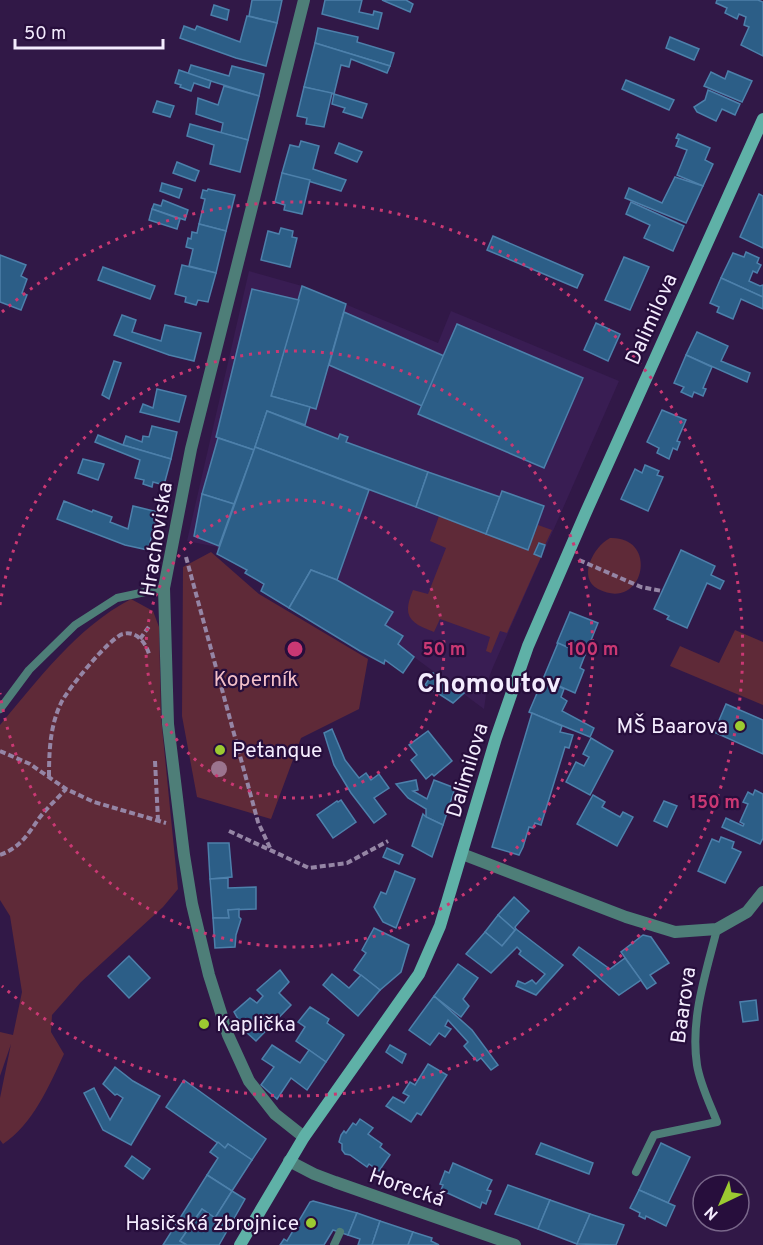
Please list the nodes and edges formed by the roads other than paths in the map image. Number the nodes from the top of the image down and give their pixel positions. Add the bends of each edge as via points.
1 (304, 0) edge
2 (763, 119) edge
3 (164, 588) junction
4 (0, 709) edge
5 (462, 854) junction
6 (763, 892) edge
7 (717, 928) junction
8 (304, 1137) junction
9 (289, 1161) junction
10 (636, 1172) dead end
11 (340, 1232) dead end
12 (240, 1245) edge
13 (334, 1245) edge
14 (515, 1245) edge

1 - 3 street, Hrachoviska via 190,449
2 - 5 main road, Dalimilova via 567,554 516,677
3 - 4 lane via 117,598 75,625 29,670
3 - 8 street, Hrachoviska via 168,724 192,904 209,975 228,1035 256,1092 275,1114
5 - 7 street via 675,932
5 - 8 main road, Dalimilova via 440,926 419,974
6 - 7 street via 747,912
7 - 10 lane, Baarova via 695,1032 697,1066 717,1122 654,1135
8 - 9 main road, Dalimilova
9 - 12 main road, Dalimilova
9 - 14 street, Horecká via 335,1182
11 - 13 lane

